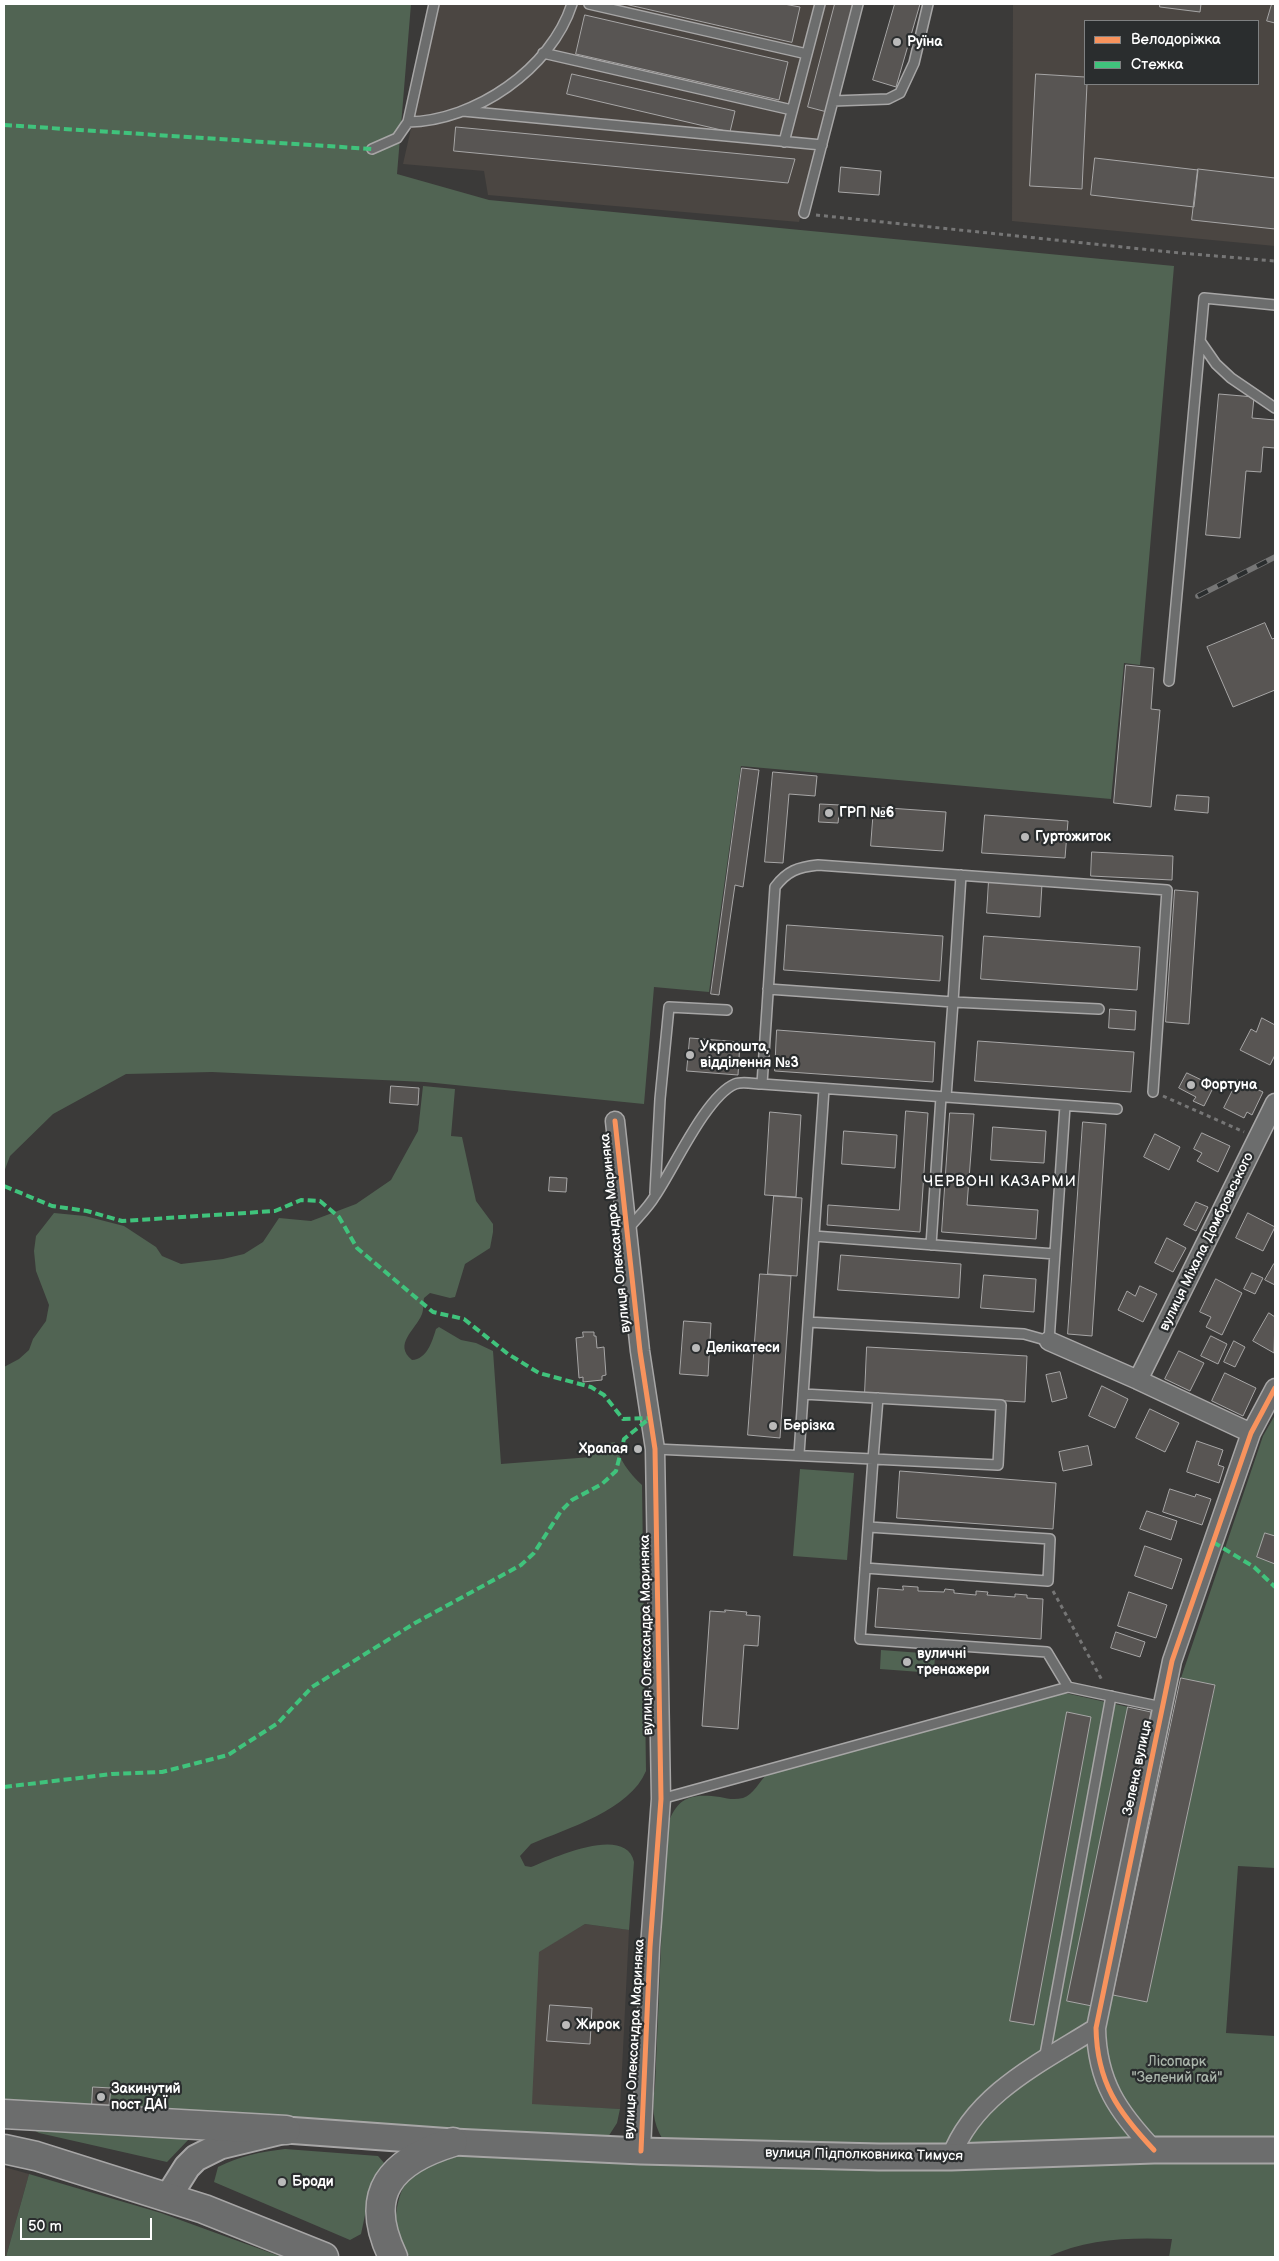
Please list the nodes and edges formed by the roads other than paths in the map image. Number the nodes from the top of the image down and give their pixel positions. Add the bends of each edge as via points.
1 (434, 4) edge
2 (572, 4) edge
3 (589, 4) edge
4 (820, 4) edge
5 (858, 4) edge
6 (928, 4) edge
7 (543, 53) junction
8 (807, 54) junction
9 (833, 101) junction
10 (792, 110) junction
11 (462, 111) junction
12 (408, 122) junction
13 (784, 142) junction
14 (822, 145) junction
15 (372, 149) dead end
16 (804, 214) road end
17 (1275, 305) edge
18 (1200, 341) junction
19 (1275, 408) edge
20 (1169, 681) dead end
21 (961, 875) junction
22 (768, 989) junction
23 (952, 1002) junction
24 (1099, 1009) dead end
25 (727, 1010) dead end
26 (762, 1084) junction
27 (824, 1088) junction
28 (1153, 1092) road end
29 (944, 1097) junction
30 (1275, 1103) edge
31 (1065, 1106) junction
32 (1117, 1109) dead end
33 (615, 1121) dead end
34 (655, 1197) junction
35 (628, 1229) junction
36 (814, 1236) junction
37 (931, 1245) junction
38 (1055, 1254) junction
39 (808, 1322) junction
40 (1049, 1341) junction
41 (1138, 1380) junction
42 (1275, 1388) edge
43 (803, 1394) junction
44 (878, 1398) junction
45 (1251, 1433) junction
46 (655, 1449) junction
47 (799, 1454) junction
48 (873, 1459) junction
49 (869, 1527) junction
50 (865, 1568) junction
51 (1068, 1687) junction
52 (1111, 1696) junction
53 (1162, 1707) junction
54 (661, 1799) junction
55 (1096, 2028) junction
56 (1044, 2061) junction
57 (4, 2114) edge
58 (286, 2130) junction
59 (453, 2142) junction
60 (4, 2149) edge
61 (1154, 2150) junction
62 (1275, 2150) edge
63 (641, 2151) junction
64 (950, 2157) junction
65 (168, 2197) junction
66 (324, 2257) edge
67 (393, 2257) edge

1 - 12 lane
2 - 7 lane
3 - 8 lane
4 - 8 lane
5 - 9 lane
6 - 9 lane via 914,63 900,93 888,99
7 - 10 lane
7 - 11 lane via 508,87
8 - 10 lane
9 - 14 lane
10 - 13 lane
11 - 12 lane
11 - 13 lane
12 - 15 lane via 397,138
13 - 14 lane
14 - 16 lane
17 - 18 lane via 1204,298
18 - 19 lane via 1216,364 1231,378
18 - 20 lane
21 - 22 lane via 818,865 787,873 775,887
21 - 23 lane
21 - 28 lane via 1167,890
22 - 23 lane
22 - 26 lane
23 - 24 lane
23 - 29 lane
25 - 34 lane via 669,1006
26 - 27 lane
26 - 34 lane via 736,1084 721,1095 681,1150
27 - 29 lane
27 - 36 lane
29 - 31 lane
29 - 37 lane
30 - 41 street, вулиця Міхала Домбровського
31 - 32 lane
31 - 38 lane
33 - 35 street, вулиця Олександра Мариняка
34 - 35 lane
35 - 46 street, вулиця Олександра Мариняка via 640,1352
36 - 37 lane
36 - 39 lane
37 - 38 lane
38 - 40 lane
39 - 40 lane via 1024,1334
39 - 43 lane
40 - 41 street
41 - 45 street
42 - 45 street, Зелена вулиця
43 - 44 lane
43 - 47 lane
44 - 48 lane
44 - 48 lane via 1001,1405 998,1465
45 - 53 street, Зелена вулиця via 1172,1661
46 - 47 lane
46 - 54 street, вулиця Олександра Мариняка
47 - 48 lane
48 - 49 lane
49 - 50 lane
49 - 50 lane via 1050,1540 1048,1581
50 - 51 lane via 860,1639 1047,1652
51 - 52 lane
51 - 54 lane
52 - 53 lane
52 - 56 lane
53 - 55 street, Зелена вулиця
54 - 63 street, вулиця Олександра Мариняка via 650,1947
55 - 56 street
55 - 61 street, Зелена вулиця via 1100,2069 1111,2095 1133,2128
56 - 64 street via 1000,2090 988,2102 965,2127
57 - 58 highway
58 - 59 main road, вулиця Підполковника Тимуся
58 - 65 main road, вулиця Підполковника Тимуся via 227,2144 202,2155 187,2167
59 - 63 main road, вулиця Підполковника Тимуся
59 - 67 highway via 421,2153 404,2163 391,2177 383,2194 380,2215 384,2239
60 - 65 highway
61 - 62 main road, вулиця Підполковника Тимуся
61 - 64 main road, вулиця Підполковника Тимуся
63 - 64 main road, вулиця Підполковника Тимуся
65 - 66 highway via 204,2208

